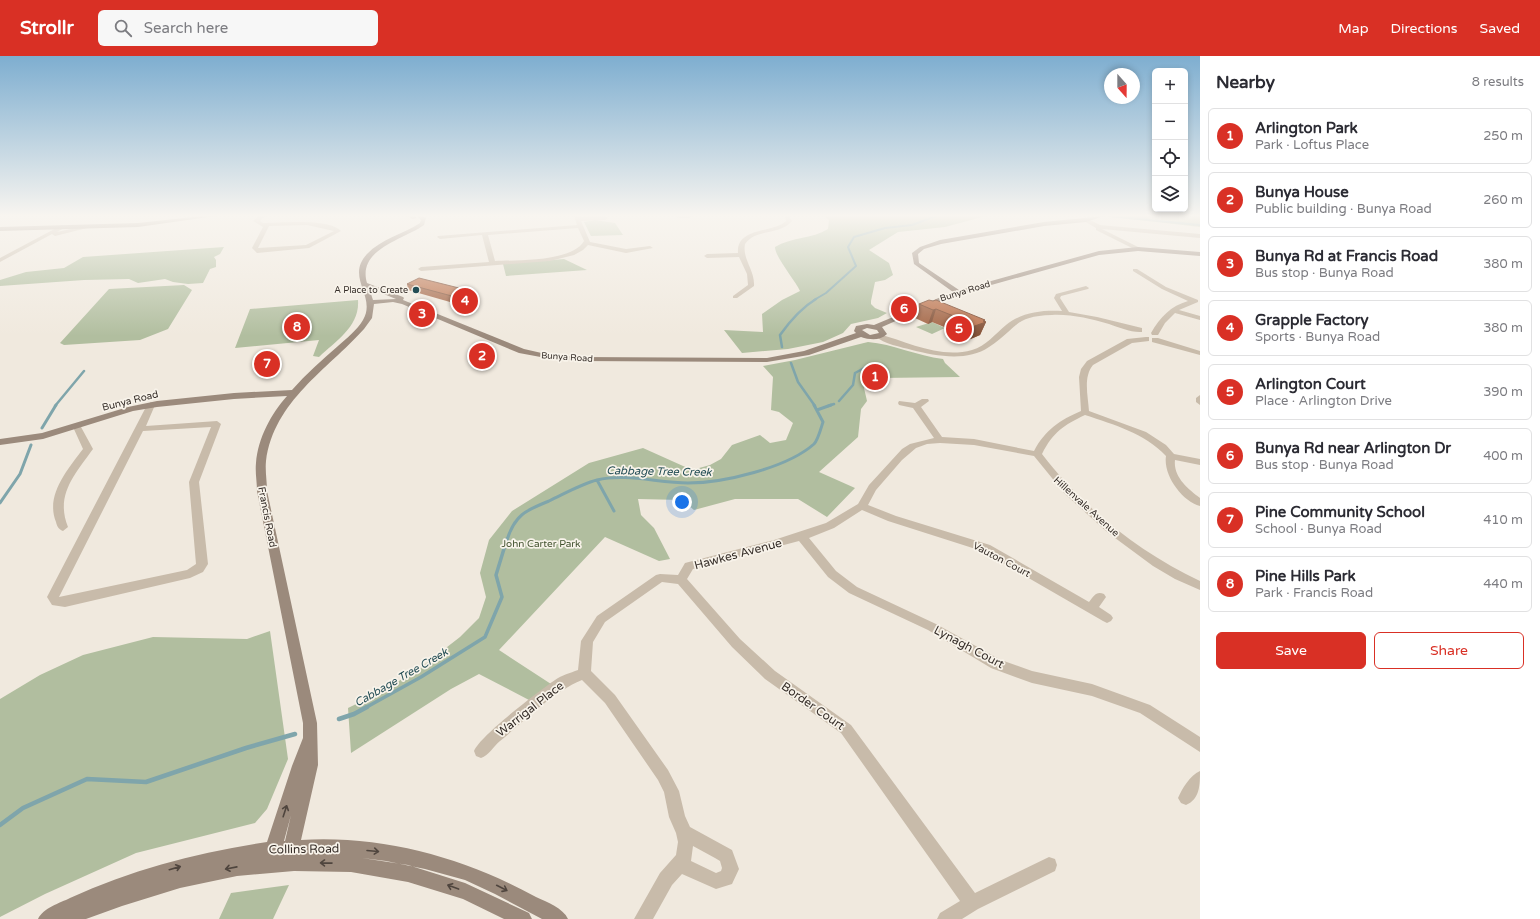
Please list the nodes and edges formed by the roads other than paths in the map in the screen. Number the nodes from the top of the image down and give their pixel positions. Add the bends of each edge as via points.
1 (371, 256) edge
2 (491, 256) edge
3 (562, 256) edge
4 (742, 256) edge
5 (915, 256) edge
6 (1087, 256) edge
7 (492, 263) junction
8 (421, 269) dead end
9 (1135, 270) dead end
10 (364, 284) junction
11 (1086, 288) dead end
12 (957, 292) junction
13 (735, 297) dead end
14 (1197, 301) edge
15 (372, 302) junction
16 (404, 302) junction
17 (1173, 310) junction
18 (1067, 314) junction
19 (1200, 318) edge
20 (875, 327) junction
21 (862, 334) junction
22 (1137, 334) junction
23 (1156, 334) junction
24 (880, 336) junction
25 (1200, 353) edge
26 (292, 393) junction
27 (1200, 398) edge
28 (925, 401) dead end
29 (1200, 402) edge
30 (902, 403) dead end
31 (151, 405) junction
32 (916, 406) junction
33 (1085, 412) junction
34 (77, 427) junction
35 (140, 429) junction
36 (939, 439) junction
37 (0, 442) edge
38 (1037, 454) junction
39 (1171, 456) junction
40 (1200, 462) edge
41 (1200, 503) edge
42 (862, 506) junction
43 (64, 527) dead end
44 (801, 536) junction
45 (681, 580) junction
46 (1200, 586) edge
47 (1100, 597) dead end
48 (1091, 609) junction
49 (1107, 618) dead end
50 (584, 673) junction
51 (309, 741) junction
52 (1200, 745) edge
53 (481, 751) dead end
54 (1200, 778) edge
55 (1186, 798) dead end
56 (684, 833) junction
57 (290, 855) junction
58 (272, 856) junction
59 (680, 864) junction
60 (1049, 865) dead end
61 (972, 903) junction
62 (47, 919) edge
63 (63, 919) edge
64 (523, 919) edge
65 (559, 919) edge
66 (643, 919) edge
67 (946, 919) edge

1 - 10 street via 364,263
2 - 7 street
3 - 7 street
4 - 13 street via 753,278 751,286
5 - 12 street via 918,265
6 - 12 street, Bunya Road
7 - 8 street
9 - 14 street via 1158,285
10 - 15 street
10 - 16 street, Bunya Road via 401,298
11 - 18 street via 1058,294 1057,298
12 - 20 street, Bunya Road
14 - 17 street
15 - 16 street, Bunya Road
15 - 26 street, Francis Road via 368,318 362,327
16 - 21 street, Bunya Road via 534,354 578,359 767,360 806,353
17 - 19 street
17 - 23 street
18 - 22 street via 1095,318
18 - 24 street via 1025,316 1014,321 986,347 965,353 922,351
20 - 21 street, Bunya Road via 859,328 858,331
20 - 24 street via 883,332
21 - 24 street via 869,337
22 - 23 street
22 - 23 street via 1146,339
22 - 33 street via 1096,359 1085,370
23 - 25 street via 1171,344
26 - 31 street, Bunya Road
26 - 51 street, Francis Road via 271,427 264,446 261,461 262,491 306,695 310,723
27 - 29 street
28 - 32 street
30 - 32 street
31 - 34 street, Bunya Road
31 - 35 street
32 - 36 street
33 - 38 street via 1049,433
33 - 39 street via 1154,438
34 - 37 street, Bunya Road via 31,438
34 - 43 street via 88,449 60,490 58,518
35 - 35 street via 53,596 56,602 190,574 202,564 194,482 217,424
36 - 38 street
36 - 42 street via 912,447 864,497
38 - 46 street, Hillenvale Avenue via 1049,472 1086,508 1137,550
39 - 40 street
39 - 41 street via 1169,463 1176,481
42 - 44 street, Hawkes Avenue via 827,527
42 - 48 street, Vauton Court via 901,523 986,548
44 - 45 street, Hawkes Avenue via 689,566
44 - 52 street, Lynagh Court via 832,574 853,590 932,627 996,664 1032,677 1092,690 1145,709
45 - 50 street via 660,578 601,619 587,640
45 - 61 street, Border Court via 736,643 770,675 846,729
47 - 48 street
48 - 49 street, Vauton Court
50 - 53 street, Warrigal Place via 561,683 492,739
50 - 56 street via 610,699 663,775 671,791
51 - 57 street, Francis Road via 311,765
58 -> 51 street, Francis Road
54 - 55 street
56 - 59 street via 685,849
56 - 59 street via 721,852 726,856 730,869 726,878 716,881
57 - 58 street, Collins Road
64 -> 57 street, Collins Road via 464,890 410,873
57 -> 65 street, Collins Road via 342,848 379,852 437,864 494,884
62 -> 58 street, Collins Road via 136,880 198,862 240,853
58 -> 63 street, Collins Road via 233,868 165,883
59 - 66 street via 666,879
60 - 61 street
61 - 67 street

